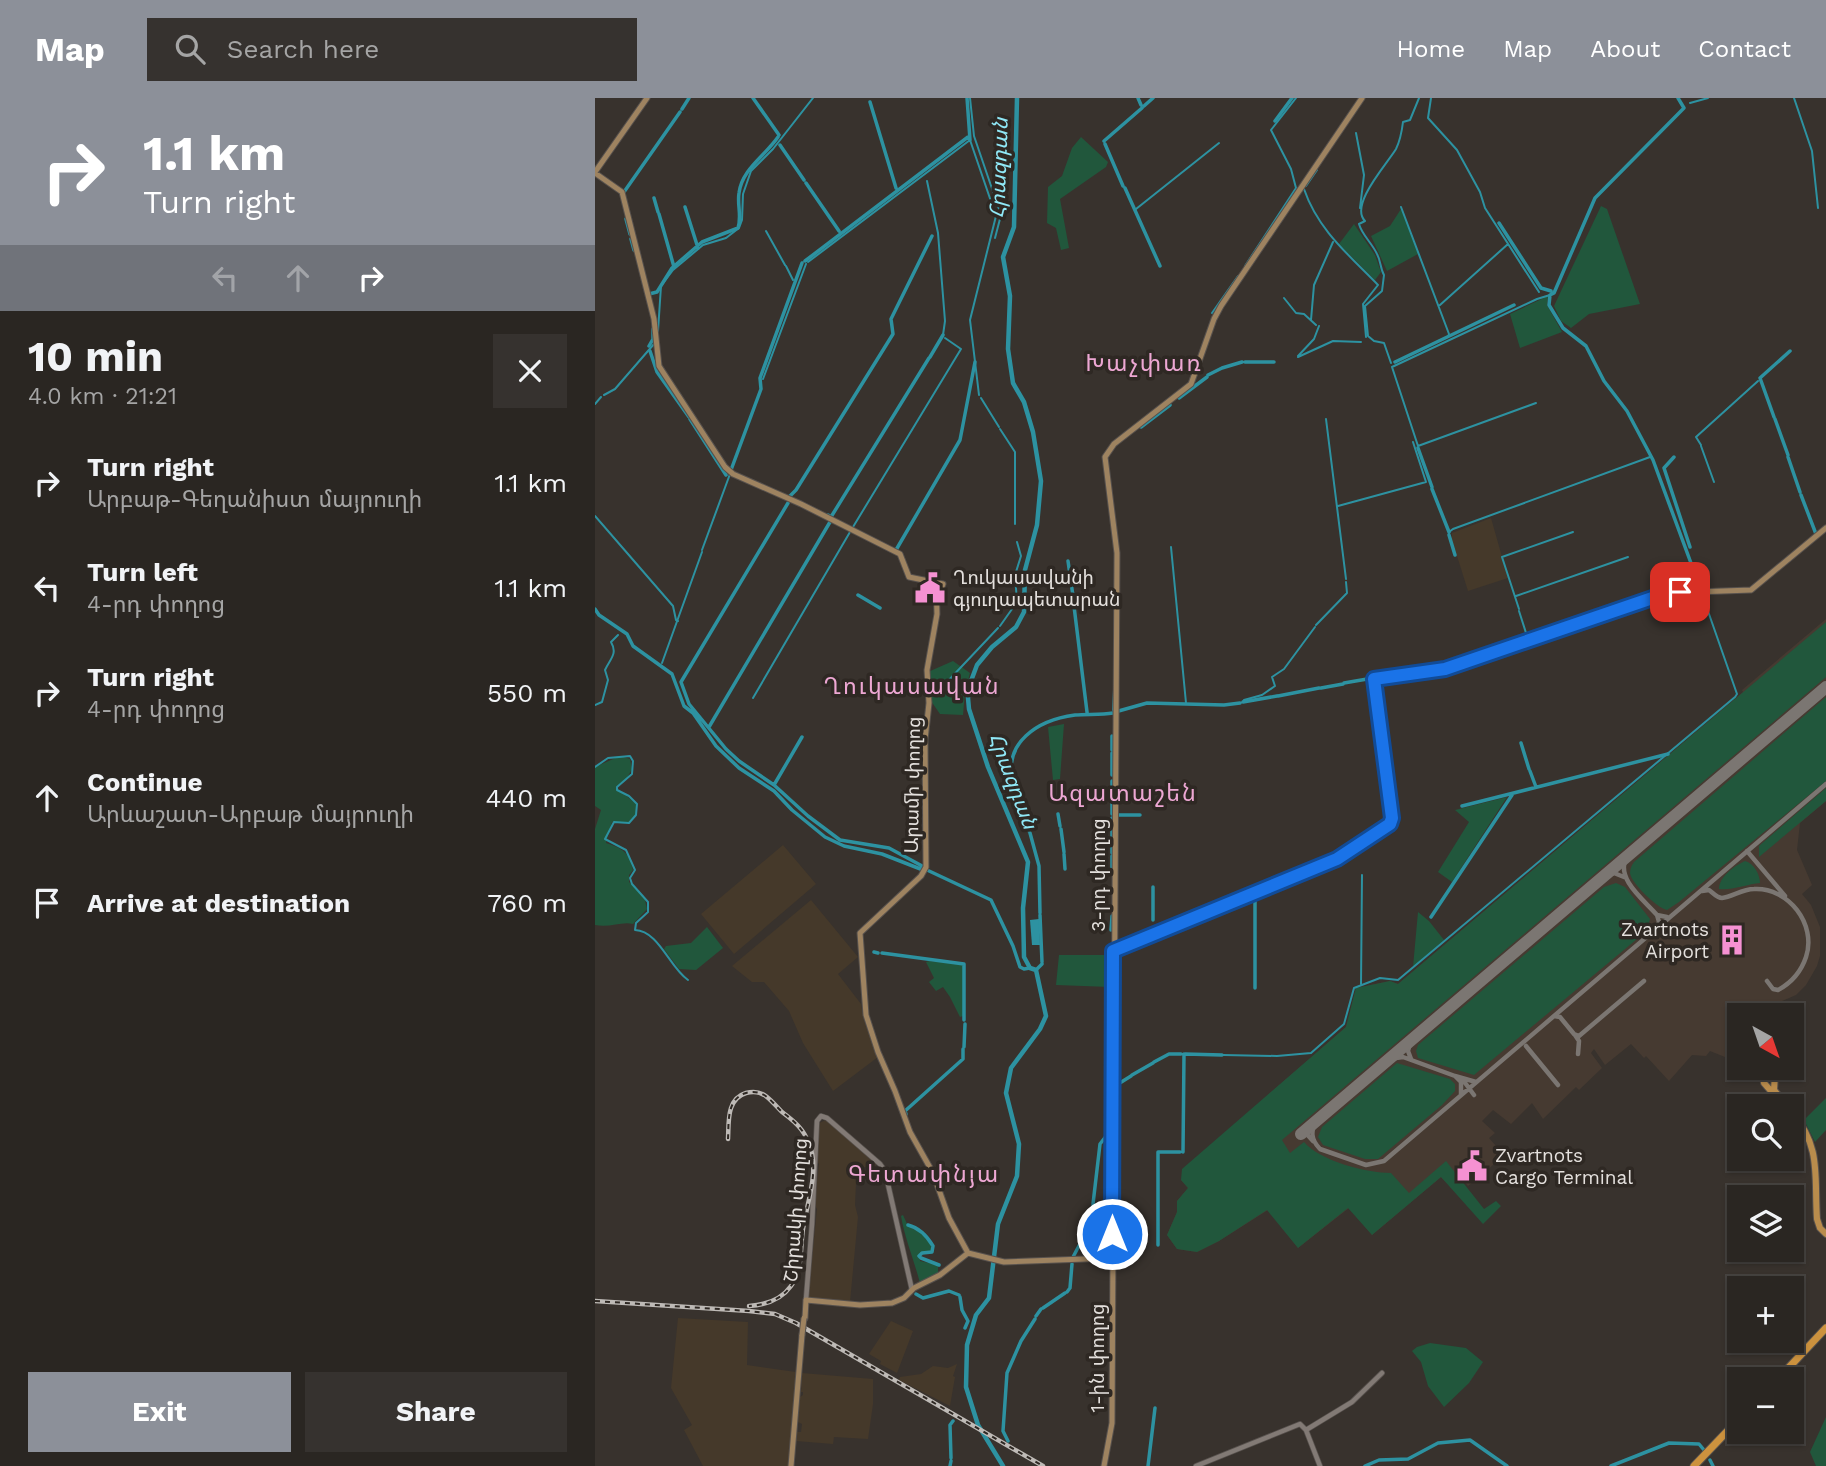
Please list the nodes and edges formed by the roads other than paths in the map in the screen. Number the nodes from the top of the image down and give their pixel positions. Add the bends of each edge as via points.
1 (647, 98) edge
2 (1362, 98) edge
3 (595, 173) edge
4 (1826, 528) edge
5 (1113, 953) junction
6 (1785, 1106) edge
7 (1804, 1132) edge
8 (1826, 1236) edge
9 (968, 1252) junction
10 (1112, 1258) junction
11 (912, 1290) junction
12 (806, 1300) junction
13 (1826, 1330) edge
14 (1791, 1367) edge
15 (1383, 1373) dead end
16 (1306, 1430) junction
17 (1727, 1434) edge
18 (1697, 1465) edge
19 (791, 1466) edge
20 (1104, 1466) edge
21 (1196, 1466) edge
22 (1320, 1466) edge

1 - 3 main road
2 - 5 main road, 3-րդ փողոց via 1221,306 1188,388 1106,454 1117,553
3 - 9 main road, Արամի փողոց via 622,192 654,319 659,366 725,467 900,554 909,577 939,584 927,670 925,872 860,933 866,1016 878,1052 910,1132
4 - 5 main road via 1751,590 1667,593 1445,669 1374,679 1391,822 1337,859
5 - 10 main road, 1-ին փողոց
6 - 6 main road via 1764,1083 1775,1080 1775,1091
7 - 8 main road via 1814,1172 1815,1219
9 - 10 main road via 1002,1262
9 - 11 main road
10 - 20 main road, 1-ին փողոց via 1112,1427
11 - 12 main road via 888,1304
11 - 12 street, Շիրակի փողոց via 884,1169 821,1116 817,1121
12 - 19 main road, Շիրակի փողոց, bridge
13 - 14 highway
15 - 16 street via 1352,1402
16 - 21 street via 1300,1424
16 - 22 street
17 - 18 highway

